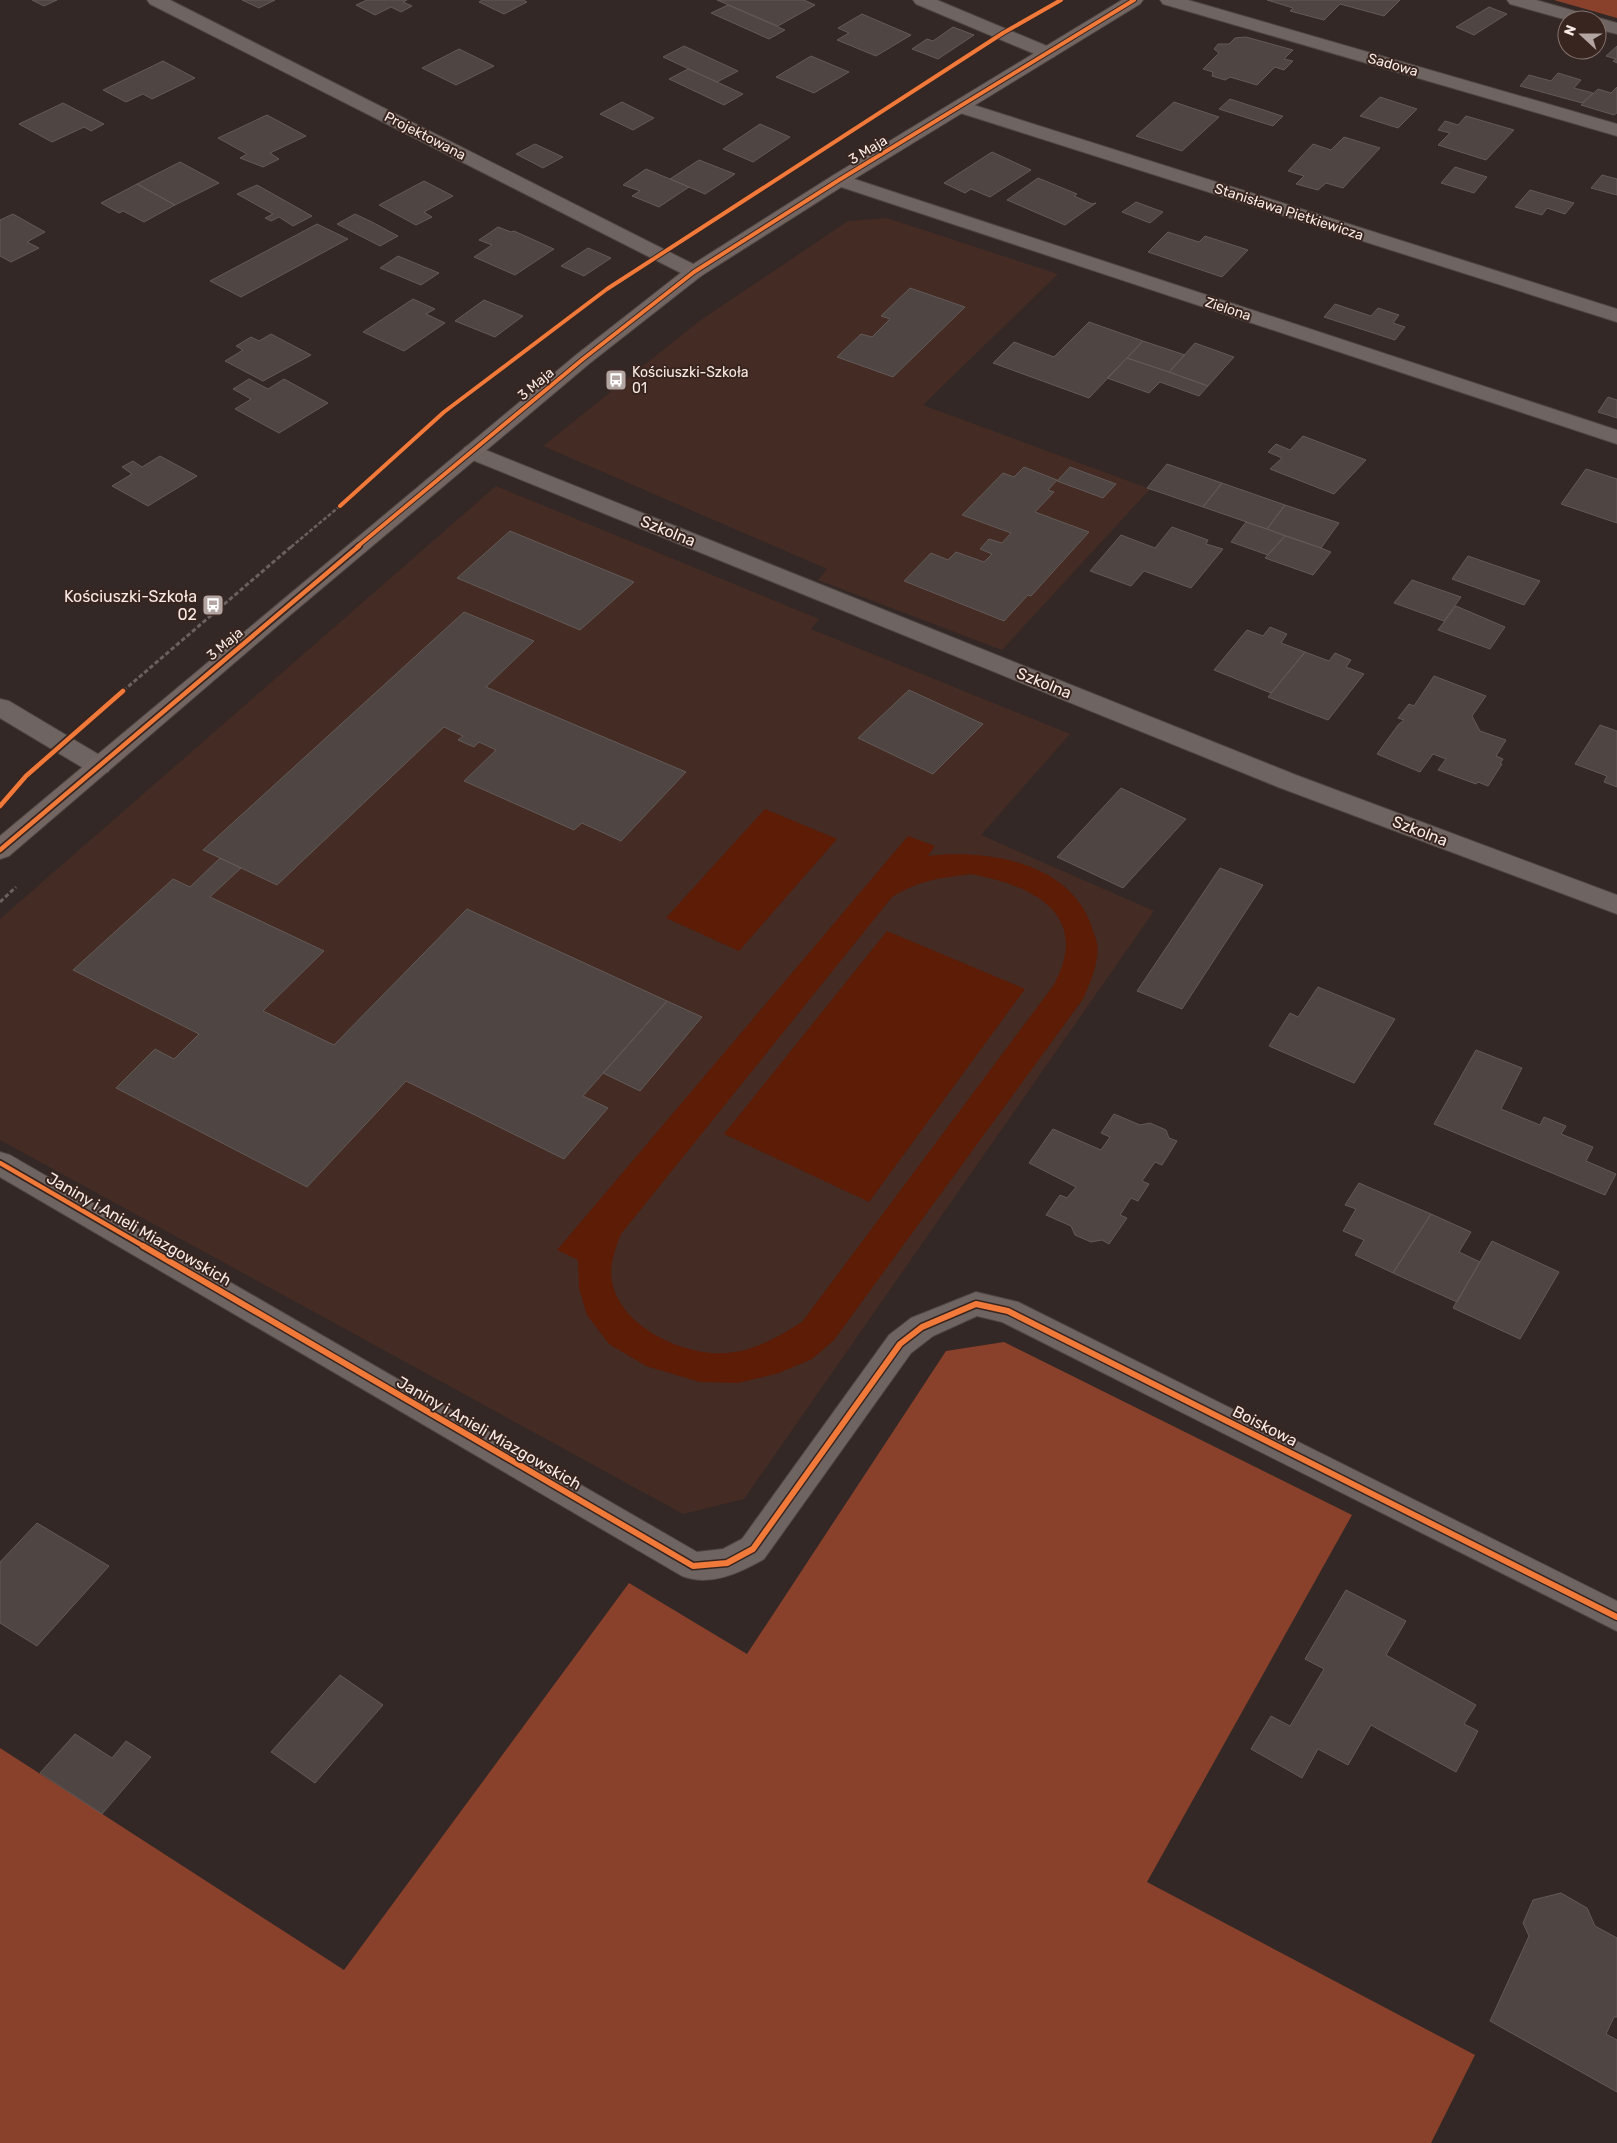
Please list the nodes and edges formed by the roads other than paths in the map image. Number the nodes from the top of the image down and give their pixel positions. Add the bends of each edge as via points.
1 (156, 0) edge
2 (922, 0) edge
3 (1134, 0) edge
4 (1170, 0) edge
5 (1516, 0) edge
6 (1557, 12) edge
7 (1048, 53) junction
8 (961, 107) junction
9 (1617, 130) edge
10 (839, 180) junction
11 (694, 272) junction
12 (1617, 316) edge
13 (1617, 437) edge
14 (473, 452) junction
15 (0, 707) edge
16 (99, 766) junction
17 (0, 850) edge
18 (1617, 905) edge
19 (0, 1163) edge
20 (900, 1344) joint
21 (1617, 1617) edge

1 - 11 street, Projektowana
2 - 7 street
3 - 7 street, 3 Maja
4 - 9 street, Sadowa
5 - 6 street
7 - 8 street, 3 Maja
8 - 10 street, 3 Maja
8 - 12 street, Stanisława Pietkiewicza
10 - 11 street, 3 Maja
10 - 13 street, Zielona
11 - 14 street, 3 Maja
14 - 16 street, 3 Maja
14 - 18 street, Szkolna via 1287,781
15 - 16 street
16 - 17 street, 3 Maja
19 - 20 street, Janiny i Anieli Miazgowskich via 692,1566 727,1563 753,1549
20 - 21 street, Boiskowa via 922,1327 976,1304 1008,1311

